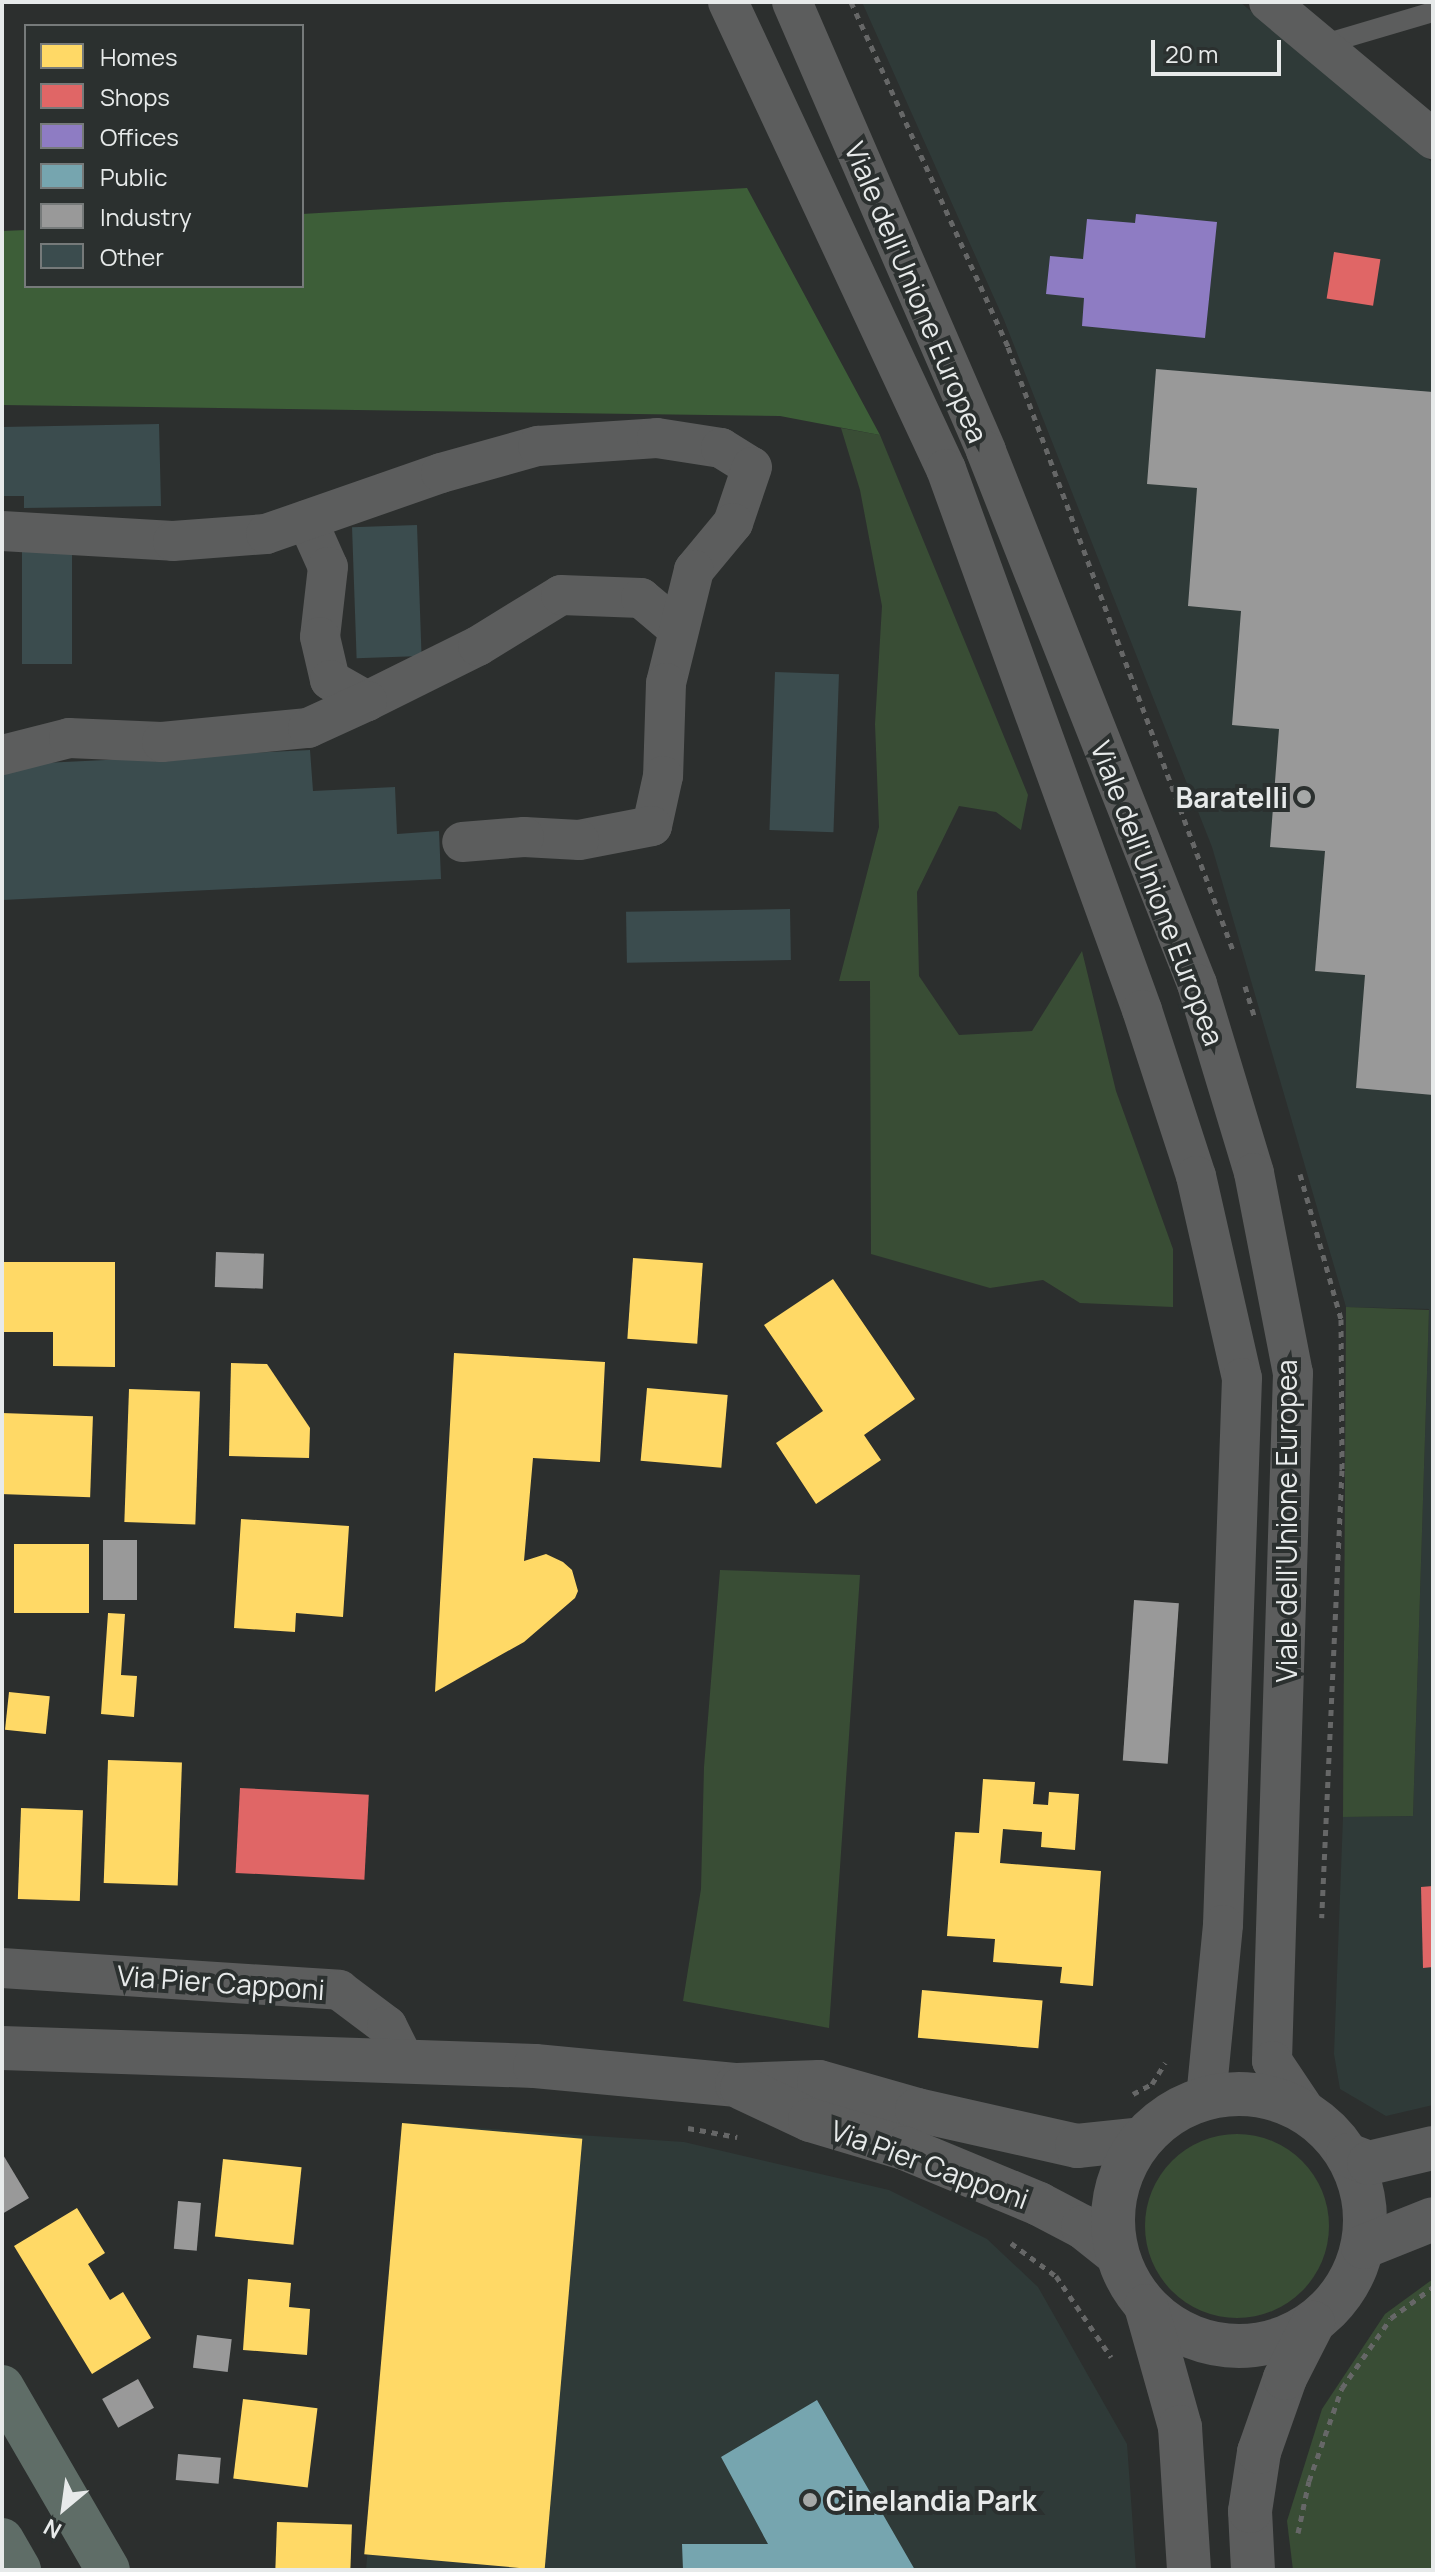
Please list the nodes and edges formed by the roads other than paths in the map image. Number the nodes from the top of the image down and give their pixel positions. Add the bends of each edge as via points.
1 (728, 2) edge
2 (792, 2) edge
3 (1269, 2) edge
4 (1433, 12) edge
5 (1321, 45) junction
6 (1433, 139) edge
7 (307, 520) junction
8 (2, 531) edge
9 (678, 629) junction
10 (367, 701) junction
11 (2, 755) edge
12 (462, 842) dead end
13 (2, 1968) edge
14 (2, 2048) edge
15 (405, 2062) junction
16 (737, 2085) junction
17 (1206, 2098) junction
18 (1307, 2113) junction
19 (1142, 2139) junction
20 (1433, 2148) edge
21 (1348, 2155) junction
22 (1433, 2219) edge
23 (1363, 2247) junction
24 (1117, 2254) junction
25 (1146, 2306) junction
26 (1313, 2323) junction
27 (2, 2387) edge
28 (2, 2540) edge
29 (19, 2570) edge
30 (108, 2570) edge
31 (1189, 2570) edge
32 (1253, 2570) edge

1 - 17 street, Viale dell'Unione Europea via 946,469 1142,1010 1204,1207 1242,1378 1223,1925
2 - 18 street, Viale dell'Unione Europea via 986,451 1192,970 1254,1173 1293,1373 1272,2061
3 - 5 street
4 - 5 lane
5 - 6 street
7 - 8 street via 266,534 173,541
7 - 9 street via 538,446 657,438 721,448 752,467 733,523 694,570
7 - 10 street via 328,567 320,637 330,680
9 - 10 street via 641,598 561,595 478,646
9 - 12 street via 666,683 663,776 652,826 579,840
10 - 11 street via 308,728 162,742 69,738
13 - 15 street, Via Pier Capponi via 339,1990 387,2026
14 - 15 street, Via Pier Capponi
15 - 16 street, Via Pier Capponi via 587,2069
16 - 19 street, Via Pier Capponi via 819,2082 1077,2146
16 - 24 street, Via Pier Capponi via 810,2120 904,2148 1039,2204 1083,2227
17 - 18 street via 1241,2094 1275,2099
17 - 19 street via 1171,2113
18 - 21 street
19 - 24 street via 1128,2159 1113,2206
20 - 21 street via 1369,2163
21 - 23 street via 1364,2199
22 - 23 street
23 - 26 street via 1346,2290
24 - 25 street
25 - 26 street via 1182,2334 1226,2347 1272,2343
25 - 31 street via 1180,2427
26 - 32 street via 1285,2378 1259,2452 1250,2511
27 - 30 highway
28 - 29 highway

